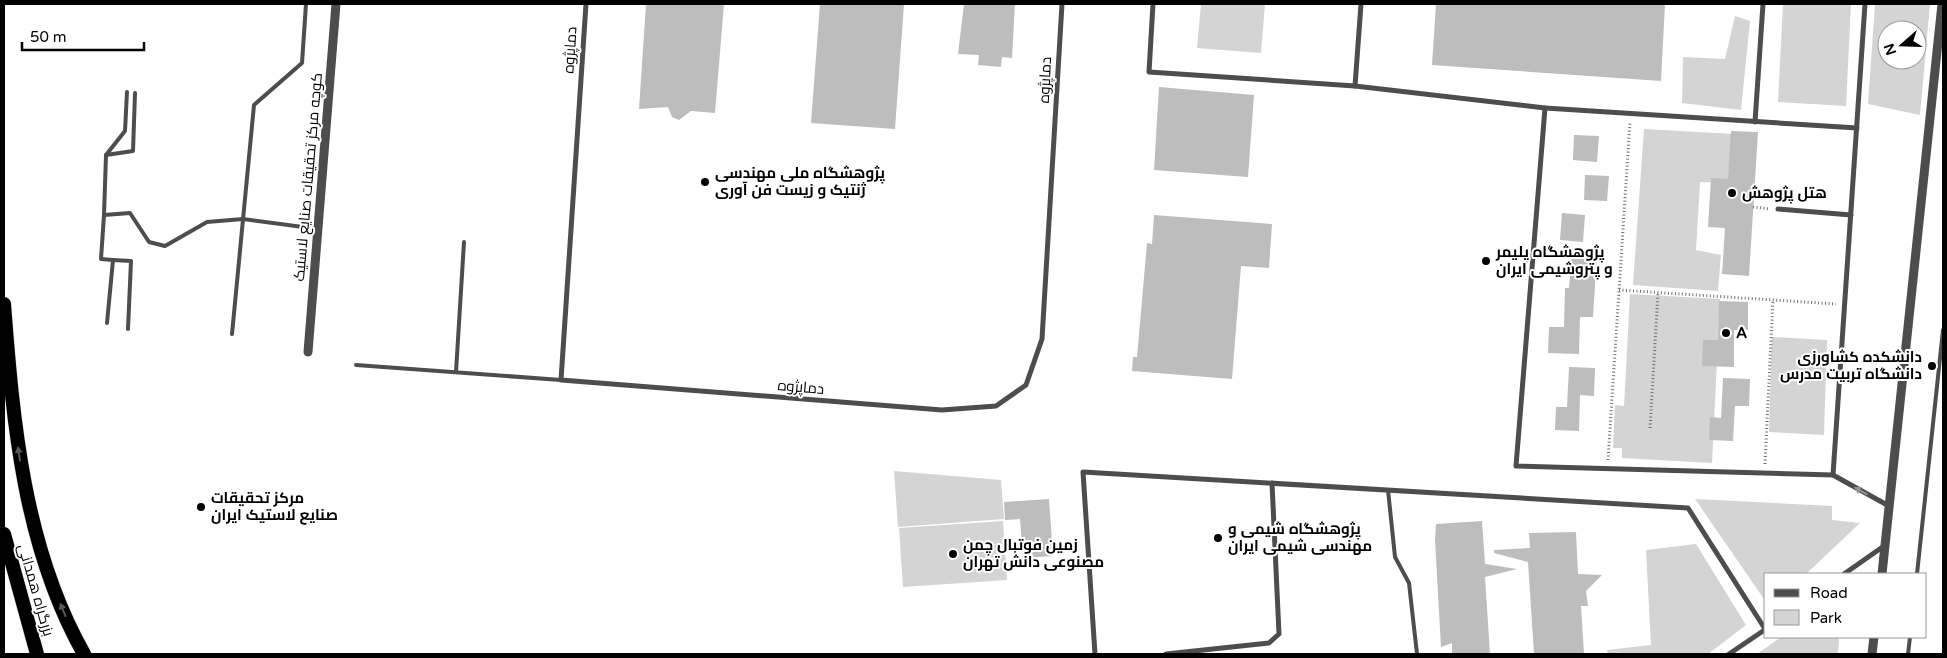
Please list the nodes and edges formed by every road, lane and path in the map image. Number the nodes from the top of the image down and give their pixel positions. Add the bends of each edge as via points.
1 (306, 4) edge
2 (336, 4) edge
3 (586, 4) edge
4 (1062, 4) edge
5 (1153, 4) edge
6 (1361, 4) edge
7 (1763, 4) edge
8 (1865, 4) edge
9 (1942, 4) edge
10 (1355, 86) junction
11 (127, 92) dead end
12 (135, 93) dead end
13 (1545, 108) junction
14 (1630, 114) junction
15 (1755, 122) junction
16 (1856, 128) junction
17 (106, 155) junction
18 (1753, 207) dead end
19 (1760, 208) dead end
20 (1778, 209) dead end
21 (104, 215) junction
22 (1850, 215) junction
23 (243, 219) junction
24 (318, 228) junction
25 (464, 242) dead end
26 (113, 260) junction
27 (1619, 290) junction
28 (1658, 293) junction
29 (1772, 300) junction
30 (4, 304) edge
31 (1844, 305) junction
32 (107, 323) dead end
33 (128, 329) dead end
34 (1943, 330) edge
35 (232, 334) dead end
36 (308, 352) dead end
37 (356, 365) dead end
38 (456, 372) junction
39 (561, 380) junction
40 (1650, 428) dead end
41 (1608, 469) junction
42 (1764, 474) junction
43 (1833, 476) junction
44 (1272, 483) junction
45 (1388, 490) junction
46 (1889, 506) junction
47 (4, 534) edge
48 (1885, 546) junction
49 (1845, 573) edge
50 (1882, 573) edge
51 (1916, 573) edge
52 (1764, 627) edge
53 (1764, 630) edge
54 (1874, 638) edge
55 (1910, 638) edge
56 (37, 654) edge
57 (84, 654) edge
58 (1095, 654) edge
59 (1166, 654) edge
60 (1417, 654) edge
61 (1729, 654) edge
62 (1872, 654) edge
63 (1908, 654) edge

1 - 23 lane via 302,63 254,105
2 - 24 street, کوچه مرکز تحقیقات صنایع لاستیک
3 - 39 street, دماپژوه
4 - 39 street, دماپژوه via 1042,339 1026,385 996,406 942,410
5 - 10 street via 1149,72
6 - 10 street
7 - 15 street
8 - 16 street
9 - 46 street
10 - 13 street
11 - 17 lane via 125,131
12 - 17 lane via 133,151
13 - 14 street
13 - 41 street via 1516,466
14 - 15 street
14 - 27 path
15 - 16 street
16 - 22 street
17 - 21 lane
18 - 19 path
20 - 22 street
21 - 23 lane via 130,212 149,242 165,246 207,222
21 - 26 lane via 101,259
22 - 31 street
23 - 24 lane
23 - 35 lane
24 - 36 street, کوچه مرکز تحقیقات صنایع لاستیک
25 - 38 lane
26 - 32 lane
26 - 33 lane via 130,261
27 - 28 path
27 - 41 path
28 - 29 path
28 - 40 path
29 - 31 path
29 - 42 path
57 -> 30 highway via 51,583 20,462
31 - 43 street
34 - 51 lane
37 - 38 lane
38 - 39 lane
41 - 42 street
42 - 43 street
46 -> 43 street
44 - 45 street
44 - 58 street via 1083,472
44 - 59 street via 1279,634 1269,643
45 - 52 street via 1688,508
45 - 60 lane via 1395,557 1409,583
46 - 48 street
47 - 56 highway, بزرگراه همدانی
48 - 49 street
48 - 50 street
53 - 61 street
54 - 62 street
55 - 63 lane

